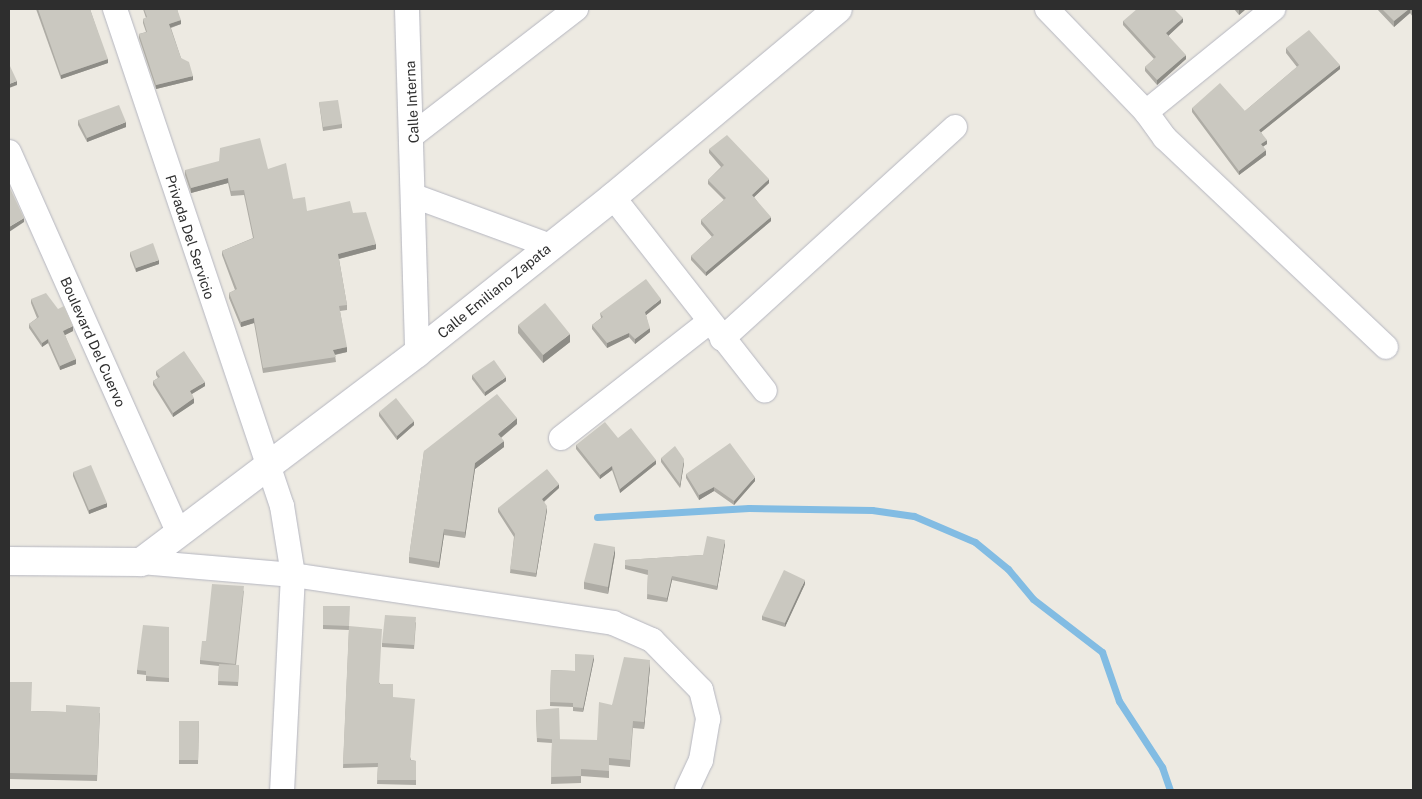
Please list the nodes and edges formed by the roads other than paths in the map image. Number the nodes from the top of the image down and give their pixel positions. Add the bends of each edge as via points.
1 (115, 9) edge
2 (407, 9) edge
3 (576, 9) edge
4 (838, 9) edge
5 (1047, 9) edge
6 (1273, 9) edge
7 (1146, 112) junction
8 (955, 127) dead end
9 (414, 134) junction
10 (9, 152) edge
11 (414, 196) junction
12 (613, 197) junction
13 (551, 246) junction
14 (716, 331) junction
15 (1386, 347) dead end
16 (418, 353) junction
17 (765, 391) dead end
18 (561, 438) dead end
19 (266, 465) junction
20 (178, 532) junction
21 (9, 561) edge
22 (141, 562) junction
23 (293, 575) junction
24 (282, 790) edge
25 (687, 790) edge

1 - 19 street, Privada Del Servicio
2 - 9 street, Calle Interna
3 - 9 street
4 - 12 main road, Calle Emiliano Zapata
5 - 7 street
6 - 7 street
7 - 15 street via 1165,138
8 - 14 street
9 - 11 street, Calle Interna
10 - 20 street, Boulevard Del Cuervo
11 - 13 street
11 - 16 street, Calle Interna
12 - 13 main road, Calle Emiliano Zapata
12 - 14 street
13 - 16 main road, Calle Emiliano Zapata
14 - 17 street
14 - 18 street
16 - 19 main road, Calle Emiliano Zapata
19 - 20 main road, Calle Emiliano Zapata
19 - 23 street, Privada Del Servicio via 282,506
20 - 22 main road, Calle Emiliano Zapata
21 - 22 main road
22 - 23 street
23 - 24 street, Privada Del Servicio
23 - 25 street via 614,623 652,640 682,666 701,690 708,718 701,760

